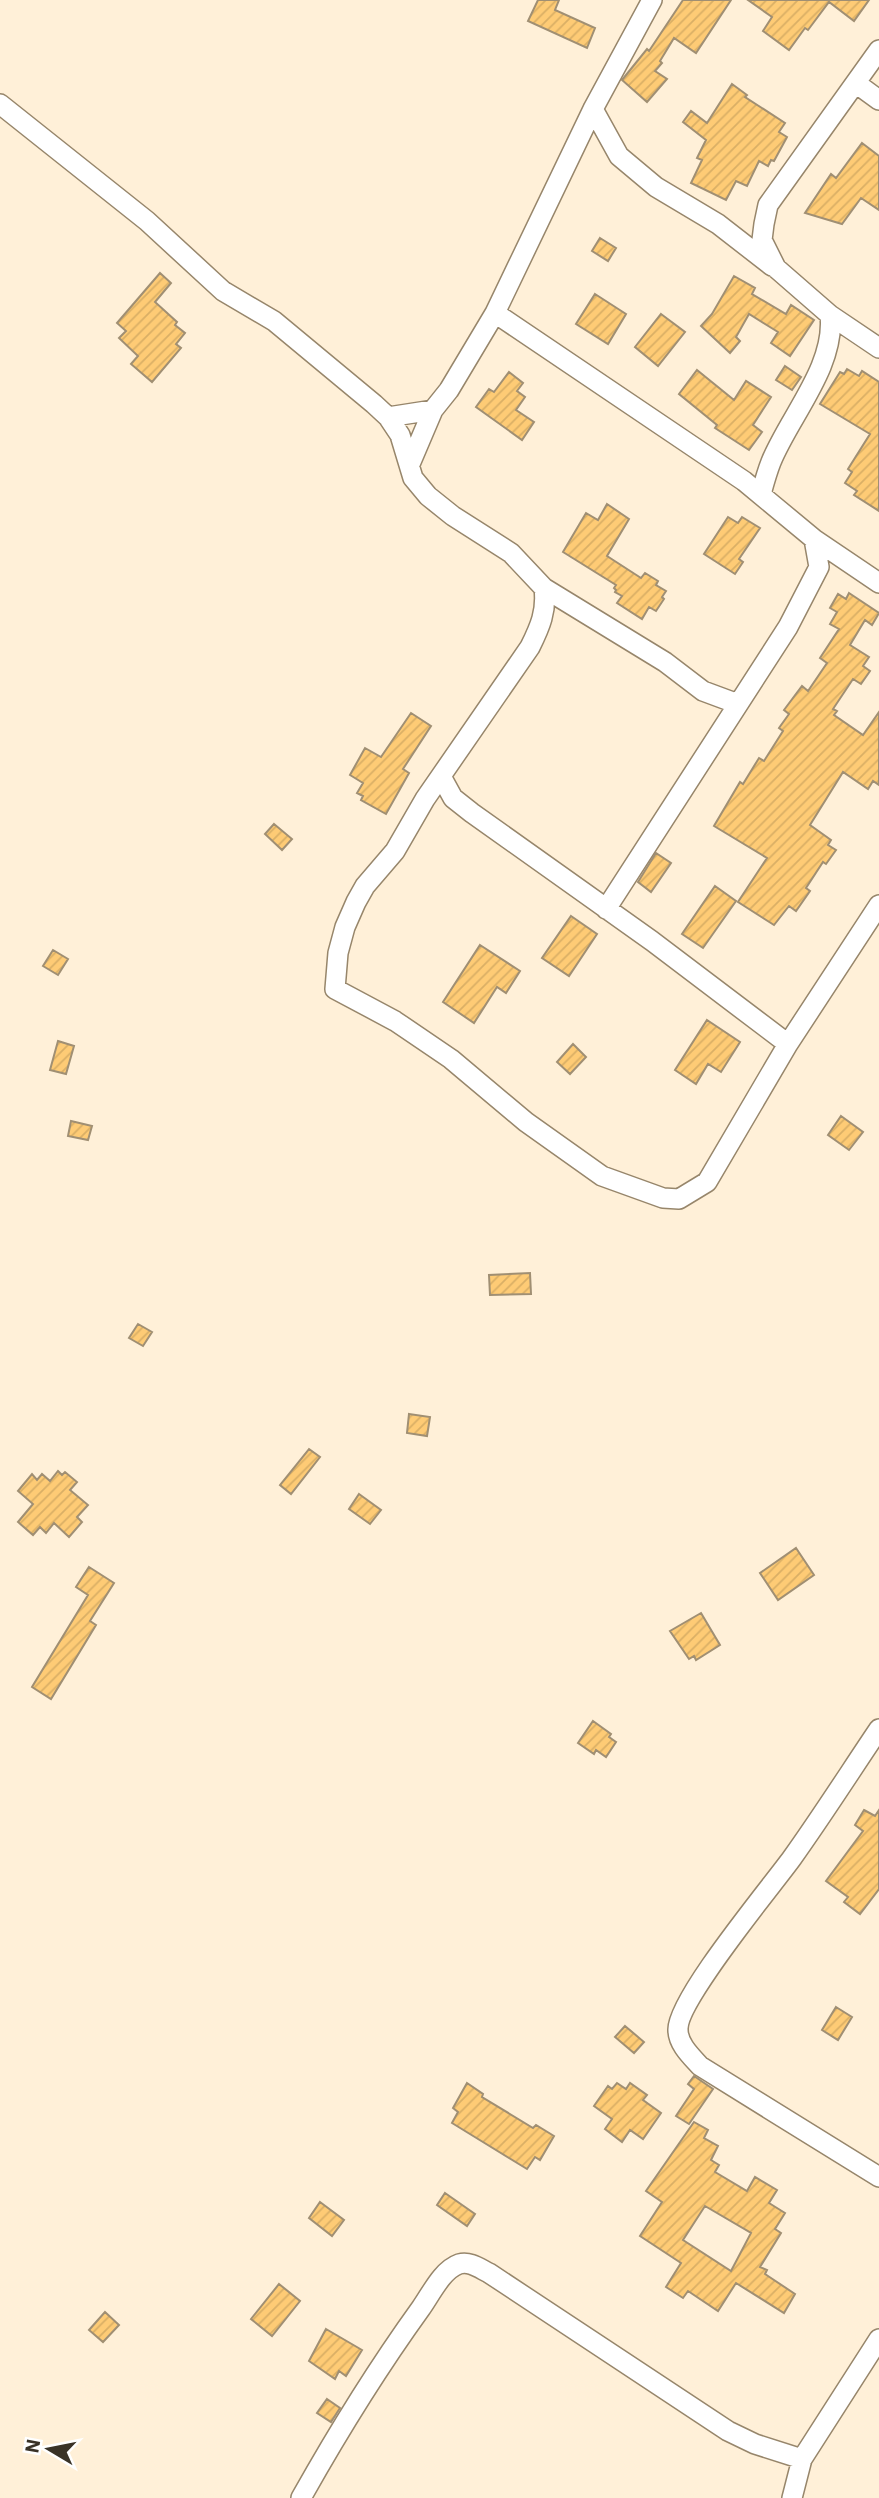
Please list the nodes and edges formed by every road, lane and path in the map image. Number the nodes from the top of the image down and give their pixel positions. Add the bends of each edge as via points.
1 (652, 0) edge
2 (879, 50) edge
3 (857, 83) junction
4 (879, 100) edge
5 (0, 104) edge
6 (593, 109) junction
7 (776, 268) junction
8 (495, 313) junction
9 (830, 315) junction
10 (879, 348) edge
11 (433, 410) junction
12 (388, 417) junction
13 (410, 464) junction
14 (761, 494) junction
15 (814, 539) junction
16 (879, 583) edge
17 (544, 588) junction
18 (738, 704) junction
19 (442, 778) junction
20 (453, 798) junction
21 (425, 799) junction
22 (879, 905) edge
23 (606, 909) junction
24 (788, 1044) junction
25 (879, 1729) edge
26 (879, 2177) edge
27 (879, 2339) edge
28 (802, 2459) junction
29 (301, 2498) edge
30 (793, 2498) edge

1 - 6 street
2 - 3 street
3 - 4 street
3 - 7 street via 768,205 762,240
5 - 12 street via 148,221 223,291 274,321
6 - 7 street via 619,156 656,187 718,224
6 - 8 street
7 - 9 street
8 - 11 street
8 - 14 street
9 - 10 street
9 - 14 street via 827,348 771,462
11 - 12 street
11 - 13 street
12 - 13 street
13 - 17 street via 412,478 428,496 511,553
14 - 15 street
15 - 16 street
15 - 18 street via 819,567 809,589
17 - 18 street via 665,662 703,691
17 - 19 street via 542,623 530,647
18 - 23 street
19 - 20 street
19 - 21 street
20 - 21 street
20 - 23 street
21 - 24 street via 395,851 356,902 338,953 335,989 396,1021 451,1059 526,1122 603,1176 668,1200 701,1187
22 - 24 street
23 - 24 street
25 - 26 street via 793,1857 704,1976 682,2012 678,2030 681,2042 700,2066
27 - 28 street
28 - 29 street via 728,2431 469,2263 446,2273 362,2393
28 - 30 street

